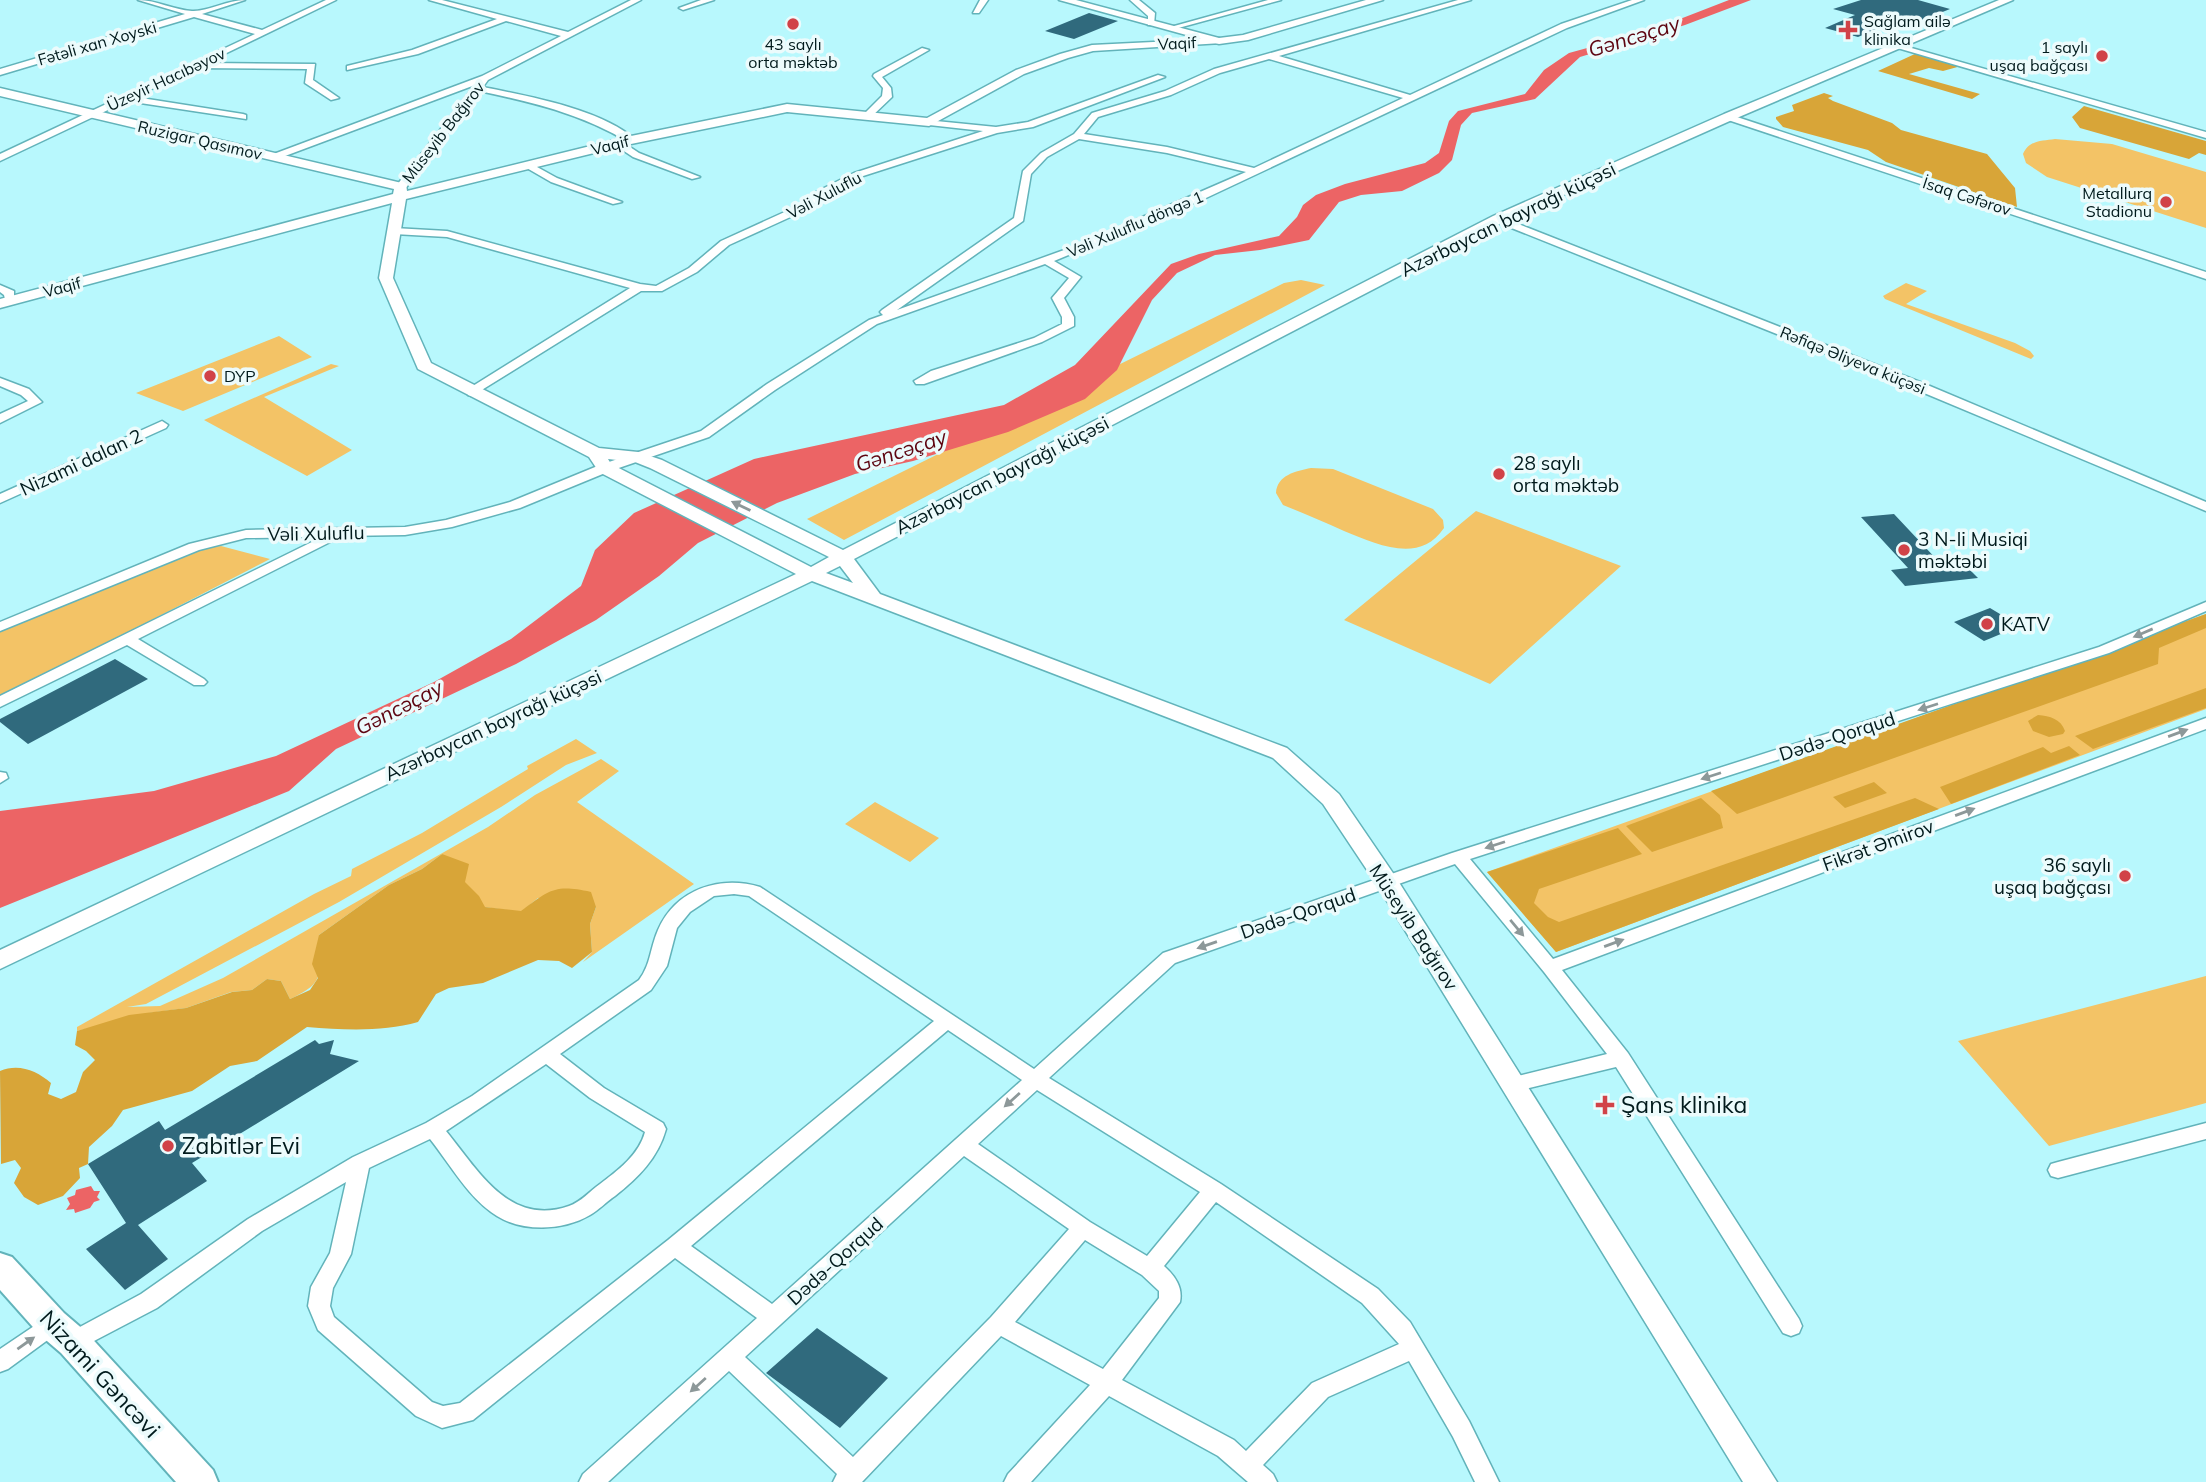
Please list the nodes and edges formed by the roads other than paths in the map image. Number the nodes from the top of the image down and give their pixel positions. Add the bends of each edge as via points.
1 (142, 0) edge
2 (241, 0) edge
3 (332, 0) edge
4 (433, 0) edge
5 (637, 0) edge
6 (710, 0) edge
7 (984, 0) edge
8 (1064, 0) edge
9 (1277, 0) edge
10 (1356, 0) edge
11 (1374, 0) edge
12 (1467, 0) edge
13 (1640, 0) edge
14 (2008, 0) edge
15 (1142, 2) edge
16 (683, 8) dead end
17 (976, 11) dead end
18 (194, 15) junction
19 (505, 19) junction
20 (1151, 23) junction
21 (1171, 28) junction
22 (262, 33) junction
23 (568, 35) junction
24 (1219, 41) junction
25 (1191, 42) joint
26 (1897, 45) junction
27 (1092, 48) junction
28 (926, 50) dead end
29 (1269, 57) junction
30 (192, 66) junction
31 (350, 68) dead end
32 (0, 72) edge
33 (1161, 77) dead end
34 (485, 78) junction
35 (477, 88) junction
36 (0, 92) edge
37 (334, 97) dead end
38 (124, 98) junction
39 (1411, 98) junction
40 (92, 114) junction
41 (867, 116) junction
42 (243, 117) dead end
43 (1728, 117) junction
44 (929, 122) junction
45 (996, 130) junction
46 (2204, 133) edge
47 (1077, 136) junction
48 (624, 142) junction
49 (0, 157) edge
50 (274, 157) junction
51 (528, 166) junction
52 (1255, 171) junction
53 (695, 177) dead end
54 (400, 192) junction
55 (617, 202) dead end
56 (1498, 219) junction
57 (394, 231) junction
58 (1045, 260) junction
59 (2206, 276) edge
60 (639, 287) junction
61 (0, 288) edge
62 (5, 302) edge
63 (873, 322) junction
64 (920, 381) dead end
65 (0, 382) edge
66 (472, 391) junction
67 (0, 419) edge
68 (162, 425) dead end
69 (638, 457) junction
70 (600, 460) junction
71 (0, 499) edge
72 (2206, 507) edge
73 (338, 534) junction
74 (843, 557) junction
75 (811, 574) junction
76 (874, 599) junction
77 (2206, 606) edge
78 (0, 627) edge
79 (126, 638) junction
80 (198, 682) dead end
81 (0, 702) edge
82 (2206, 723) edge
83 (1458, 857) junction
84 (1387, 882) junction
85 (0, 960) edge
86 (1550, 967) junction
87 (948, 1020) junction
88 (546, 1054) junction
89 (1621, 1058) junction
90 (1035, 1079) junction
91 (1513, 1084) junction
92 (433, 1129) junction
93 (2206, 1131) edge
94 (963, 1144) junction
95 (360, 1163) junction
96 (2058, 1170) dead end
97 (1214, 1190) junction
98 (1083, 1228) junction
99 (676, 1246) junction
100 (0, 1267) edge
101 (1150, 1268) junction
102 (773, 1317) junction
103 (999, 1324) junction
104 (1791, 1326) dead end
105 (62, 1333) junction
106 (1413, 1348) junction
107 (729, 1357) junction
108 (0, 1362) edge
109 (1107, 1382) junction
110 (1247, 1466) junction
111 (850, 1478) edge
112 (200, 1482) edge
113 (591, 1482) edge
114 (1016, 1482) edge
115 (1265, 1482) edge
116 (1487, 1482) edge
117 (1761, 1482) edge

1 - 18 street
2 - 18 street, Fətəli xan Xoyski
3 - 22 street, Üzeyir Hacıbəyov
4 - 19 street
5 - 23 street, Müseyib Bağırov
6 - 16 street
7 - 17 street
8 - 20 street
9 - 21 street
10 - 24 street
11 - 24 street
12 - 29 street
13 - 39 street, Vəli Xuluflu döngə 1 via 1564,26
14 - 26 street, Azərbaycan bayrağı küçəsi
15 - 20 street via 1152,15
18 - 22 street
18 - 32 street, Fətəli xan Xoyski
19 - 23 street
19 - 31 street via 415,52
20 - 21 street
20 - 27 street via 1142,35
21 - 24 street
22 - 30 street, Üzeyir Hacıbəyov
23 - 34 street, Müseyib Bağırov
24 - 25 street, Vaqif
25 - 27 street, Vaqif
26 - 43 street, Azərbaycan bayrağı küçəsi
26 - 46 street
27 - 44 street, Vaqif via 1020,72
28 - 41 street via 877,76 887,88 887,97
29 - 39 street
29 - 47 street via 1095,115
30 - 37 street via 312,66 308,81
30 - 38 street, Üzeyir Hacıbəyov
33 - 45 street via 1030,125
34 - 35 street, Müseyib Bağırov
34 - 50 street
35 - 48 street via 612,127
35 - 54 street, Müseyib Bağırov
36 - 40 street, Ruzigar Qasımov
38 - 40 street, Üzeyir Hacıbəyov
38 - 42 street
39 - 52 street, Vəli Xuluflu döngə 1
40 - 49 street, Üzeyir Hacıbəyov
40 - 50 street, Ruzigar Qasımov
41 - 44 street, Vaqif
41 - 48 street, Vaqif via 787,108
43 - 56 street, Azərbaycan bayrağı küçəsi
43 - 59 street, İsaq Cəfərov
44 - 45 street
45 - 60 street, Vəli Xuluflu via 857,175 804,207 724,243 693,271 658,289
47 - 52 street via 1202,155
47 - 63 street via 1044,155 1026,173 1019,219
48 - 51 street, Vaqif
48 - 53 street via 636,155
50 - 54 street, Ruzigar Qasımov
51 - 54 street, Vaqif
51 - 55 street
52 - 58 street, Vəli Xuluflu döngə 1
54 - 57 street, Müseyib Bağırov
54 - 62 street, Vaqif
56 - 72 street, Rəfiqə Əliyeva küçəsi via 1921,387
56 - 74 street, Azərbaycan bayrağı küçəsi
57 - 60 street, Vəli Xuluflu via 447,234
57 - 66 street, Müseyib Bağırov via 387,278 424,366
58 - 63 street, Vəli Xuluflu döngə 1
58 - 64 street via 1076,277 1059,298 1068,326
60 - 66 street, Vəli Xuluflu
61 - 62 street via 10,293
63 - 69 street, Vəli Xuluflu döngə 1 via 705,433
65 - 67 street via 26,392 36,402
66 - 70 street, Müseyib Bağırov
68 - 71 street, Nizami dalan 2
69 - 70 street, Müseyib Bağırov
74 -> 69 street, Müseyib Bağırov
70 - 73 street, Vəli Xuluflu via 515,505 405,531
70 - 75 street, Müseyib Bağırov
73 - 78 street, Vəli Xuluflu via 246,534 194,547
73 - 79 street
74 - 75 street, Azərbaycan bayrağı küçəsi
74 - 76 street, Müseyib Bağırov
75 - 76 street, Müseyib Bağırov
75 - 85 street, Azərbaycan bayrağı küçəsi
76 - 84 street, Müseyib Bağırov via 1280,753 1331,799
77 -> 83 street, Dədə-Qorqud via 2104,650
79 - 80 street
79 - 81 street
86 -> 82 street, Fikrət Əmirov
83 - 84 street, Dədə-Qorqud
83 -> 86 street
84 -> 90 street, Dədə-Qorqud via 1169,958
84 - 91 street, Müseyib Bağırov
86 - 89 street
87 - 88 street via 754,891 726,887 704,891 670,923 663,956 645,985
87 - 90 street
87 - 99 street
88 - 92 street
88 - 92 street via 656,1129 644,1156 620,1181 577,1212 535,1218 506,1211
89 - 91 street
89 - 104 street
90 -> 94 street, Dədə-Qorqud
90 - 97 street
91 - 117 street, Müseyib Bağırov
92 - 95 street
93 - 96 street
94 - 98 street
94 - 102 street, Dədə-Qorqud
95 - 99 street via 340,1254 322,1287 319,1306 326,1323 424,1409 442,1417 465,1413
95 - 105 street via 255,1225 149,1301
97 - 101 street
97 - 106 street via 1370,1296 1402,1329
98 - 101 street
98 - 103 street
99 - 102 street
100 - 105 main road, Nizami Gəncəvi
101 - 109 street via 1167,1282 1172,1293 1169,1302
102 - 107 street, Dədə-Qorqud
103 - 109 street
103 - 111 street
108 -> 105 street
105 - 112 main road, Nizami Gəncəvi
106 - 110 street via 1320,1390
106 - 116 street
107 - 111 street
107 -> 113 street, Dədə-Qorqud
109 - 110 street via 1226,1448
109 - 114 street
110 - 115 street

